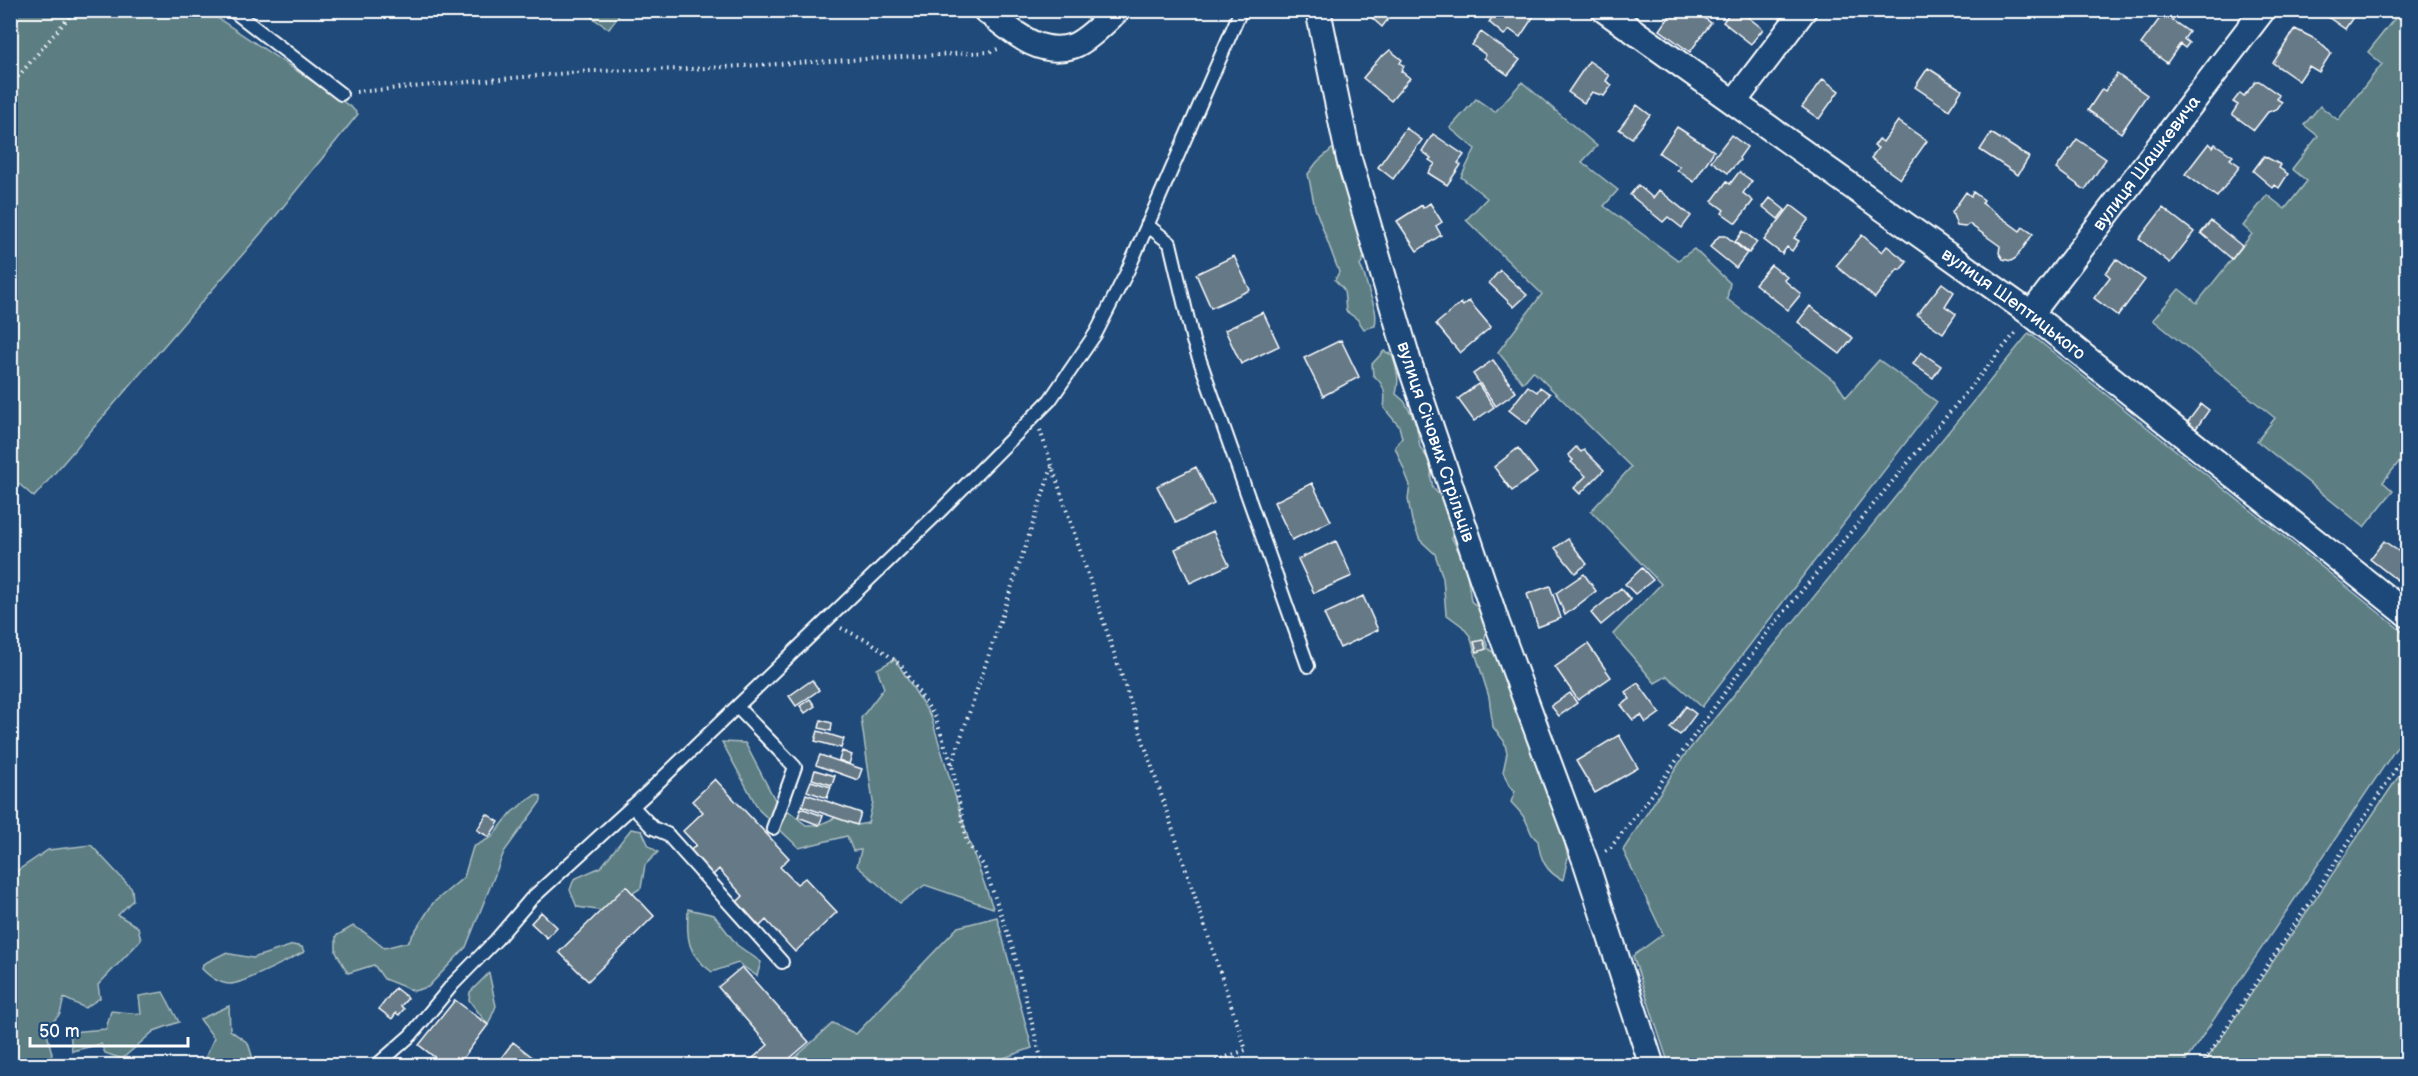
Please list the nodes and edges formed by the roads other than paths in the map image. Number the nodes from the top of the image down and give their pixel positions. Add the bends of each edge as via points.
1 (232, 10) edge
2 (985, 10) edge
3 (1118, 10) edge
4 (1241, 10) edge
5 (1318, 10) edge
6 (1604, 10) edge
7 (1804, 10) edge
8 (2263, 10) edge
9 (341, 94) road end
10 (1734, 102) junction
11 (1147, 225) junction
12 (2031, 314) junction
13 (2408, 615) edge
14 (1308, 666) dead end
15 (737, 706) junction
16 (632, 806) junction
17 (773, 828) dead end
18 (782, 962) dead end
19 (377, 1065) edge
20 (1652, 1065) edge

1 - 9 lane
2 - 3 street via 1024,40 1047,49 1074,46
4 - 11 lane
5 - 20 street, вулиця Січових Стрільців via 1349,159 1408,359 1497,623 1586,863
6 - 10 street, вулиця Шептицького
7 - 10 street
8 - 12 street, вулиця Шашкевича
10 - 12 street, вулиця Шептицького
11 - 14 lane via 1170,243 1193,340
11 - 15 lane via 1096,333 1050,400
12 - 13 street, вулиця Шептицького
15 - 16 lane
15 - 17 lane via 795,767
16 - 18 lane via 653,828 667,834
16 - 19 lane via 531,899 411,1035

